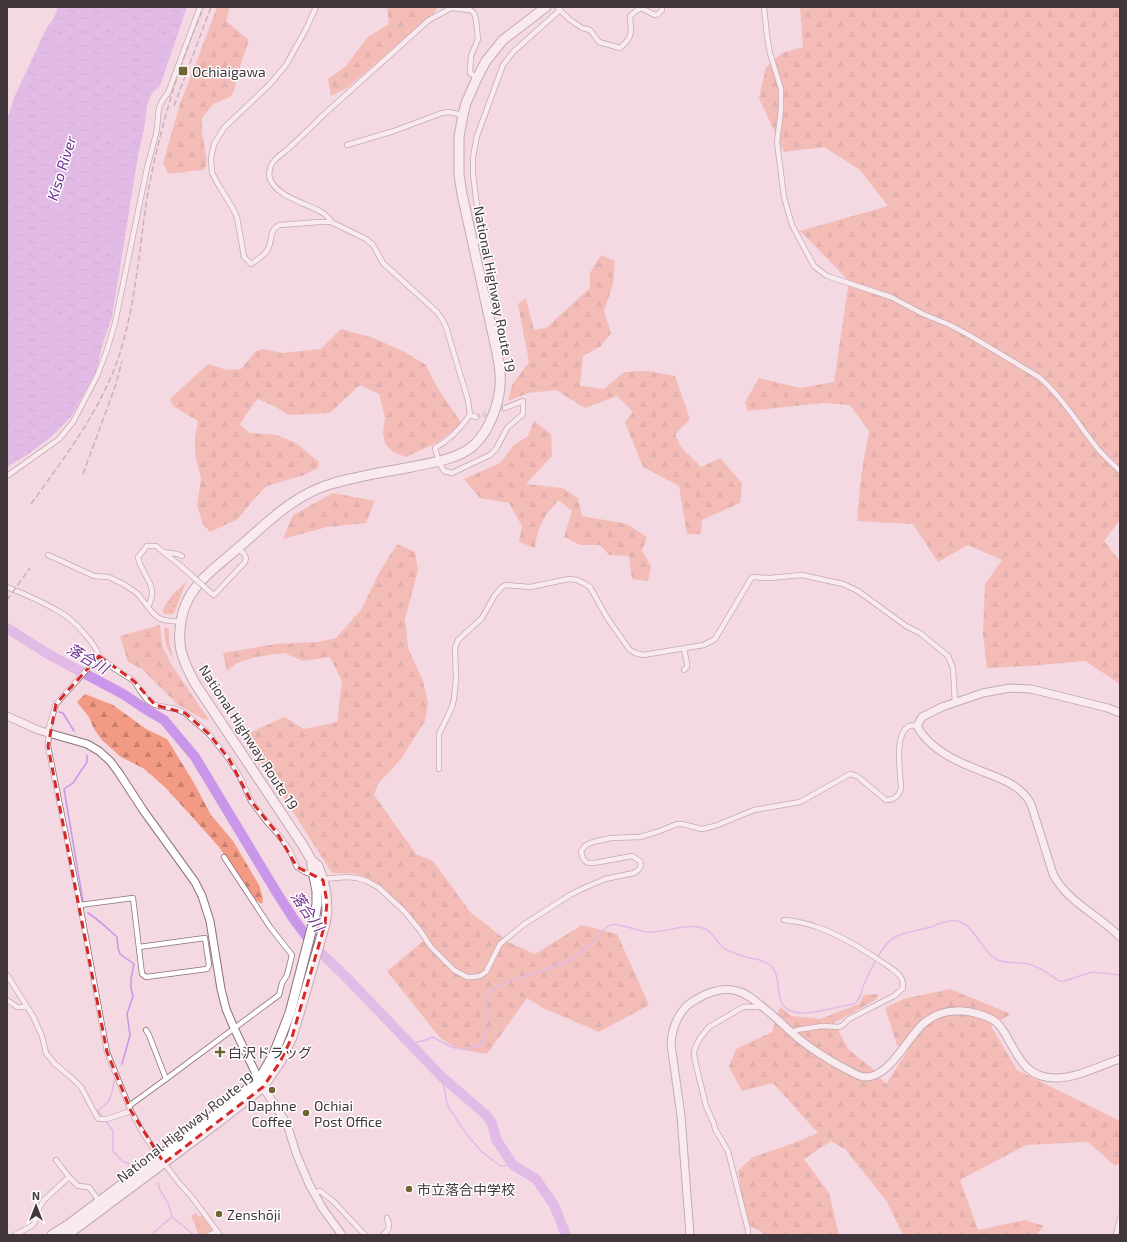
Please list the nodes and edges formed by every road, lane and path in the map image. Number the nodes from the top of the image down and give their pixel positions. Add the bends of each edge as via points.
1 (200, 7) edge
2 (316, 7) edge
3 (546, 7) edge
4 (662, 7) edge
5 (764, 7) edge
6 (452, 8) edge
7 (558, 8) edge
8 (477, 78) junction
9 (463, 115) junction
10 (347, 145) dead end
11 (331, 222) junction
12 (472, 243) junction
13 (505, 408) tunnel mouth
14 (470, 415) junction
15 (476, 417) tunnel mouth
16 (439, 462) junction
17 (1120, 471) edge
18 (7, 476) edge
19 (238, 548) junction
20 (164, 552) junction
21 (48, 555) dead end
22 (182, 556) dead end
23 (7, 587) edge
24 (148, 607) junction
25 (181, 622) junction
26 (684, 649) junction
27 (99, 656) junction
28 (684, 670) dead end
29 (955, 703) junction
30 (1120, 713) edge
31 (7, 716) edge
32 (918, 726) junction
33 (49, 734) junction
34 (439, 769) dead end
35 (224, 857) dead end
36 (312, 861) junction
37 (314, 876) junction
38 (323, 880) junction
39 (80, 905) junction
40 (784, 920) dead end
41 (1120, 937) edge
42 (139, 947) junction
43 (7, 975) edge
44 (7, 1000) edge
45 (761, 1006) junction
46 (26, 1007) junction
47 (234, 1028) junction
48 (146, 1030) dead end
49 (792, 1032) junction
50 (1120, 1059) edge
51 (166, 1079) junction
52 (261, 1084) junction
53 (130, 1109) junction
54 (56, 1160) dead end
55 (161, 1160) junction
56 (68, 1177) junction
57 (314, 1193) junction
58 (100, 1201) junction
59 (387, 1218) dead end
60 (1120, 1218) edge
61 (218, 1233) edge
62 (15, 1235) edge
63 (52, 1235) edge
64 (67, 1235) edge
65 (210, 1235) edge
66 (342, 1235) edge
67 (365, 1235) edge
68 (382, 1235) edge
69 (690, 1235) edge
70 (748, 1235) edge
71 (1116, 1235) edge

1 - 18 street via 168,93 157,111 157,128 114,322 97,376 72,422 59,439
2 - 11 street via 286,65 224,128 214,144 211,166 237,217 244,257 251,264 268,249 271,235 279,225
3 - 8 highway, National Highway Route 19 via 503,40 486,61
4 - 7 street via 655,15 641,8 630,16 631,35 620,48 599,42 590,30 582,28
5 - 17 street via 770,53 781,89 777,142 784,197 792,225 814,266 827,276 891,297 950,325 1039,377 1049,385 1094,445
6 - 8 street via 470,10 474,13 478,39 469,70
6 - 11 street via 429,20 274,161 270,178 277,189 322,212
7 - 12 street via 513,52 503,65 494,88 477,136 473,157 481,238
8 - 9 highway, National Highway Route 19
9 - 10 street via 442,113
9 - 12 highway, National Highway Route 19 via 460,174
11 - 14 street via 366,239 373,245 383,263 437,312 446,327 468,400
12 - 16 highway, National Highway Route 19 via 497,353 500,391 496,407 482,437 466,451
13 - 16 street via 523,401 523,414 507,428 490,455 452,473 444,471
14 - 15 street
14 - 16 street via 462,427 446,442 435,448
16 - 19 highway, National Highway Route 19 via 344,480 315,490 276,515
19 - 20 street, bridge via 246,558 245,562 214,595
19 - 25 highway, National Highway Route 19 via 202,580 190,595
20 - 22 street
20 - 24 street via 156,546 147,546 138,557 139,565 152,586 152,600
21 - 24 street via 94,576 110,577 138,594
23 - 27 street via 64,615 95,646
24 - 25 street via 161,620
25 - 36 highway, National Highway Route 19 via 180,642 183,657 196,685
26 - 28 street via 687,663
26 - 29 street via 704,645 715,639 752,577 802,575 837,582 858,591 920,633 948,656 953,668
26 - 34 street via 649,655 632,652 590,587 577,580 530,587 505,585 495,595 482,618 456,644 454,699 439,734
27 - 33 street via 56,704
27 - 37 street via 134,681 147,700 155,705 185,713 209,734 229,759 251,801 281,838 297,867
29 - 30 street via 995,690 1025,688
29 - 32 street via 922,717
31 - 33 street
32 - 38 street via 908,727 900,741 901,789 891,800 886,800 850,774 800,802 754,810 715,826 702,829 677,824 640,837 611,838 586,845 582,856 588,863 632,856 640,861 641,866 634,873 605,879 570,895 523,926 500,944 486,972 480,976 467,977 454,970 431,947 404,911 378,887 357,878
32 - 41 street via 928,740 944,754 1008,782 1025,795 1031,804 1057,881 1065,891
33 - 39 street via 48,746
33 - 47 street via 87,744 110,761 195,882 210,921 221,988
35 - 47 street via 270,927 292,955 279,995
36 - 37 highway, National Highway Route 19
36 - 38 highway, National Highway Route 19 via 318,866
37 - 38 street
37 - 52 highway, National Highway Route 19 via 317,890 314,920 290,1013
38 - 52 highway, National Highway Route 19 via 327,902 325,924 292,1037 280,1062
39 - 42 street via 132,898
39 - 53 street via 107,1052
40 - 49 street via 818,927 840,937 897,973 903,982 903,988 898,993 849,1019 843,1025
42 - 42 street via 142,974 146,977 207,969 209,965 205,938
43 - 46 street
44 - 46 street via 18,1007
45 - 49 street
45 - 69 street via 736,990 723,990 694,1000 676,1021 671,1044
45 - 70 street via 743,1007 709,1026 694,1052 706,1106 715,1129 728,1151
46 - 53 street via 42,1036 46,1053 81,1087 97,1117 103,1119
47 - 51 street
47 - 52 street
48 - 51 street
49 - 50 street via 831,1061 864,1077 874,1076 883,1070 927,1020 954,1011 974,1013 996,1022 1022,1063 1030,1071 1042,1076 1067,1077
51 - 53 street
52 - 55 highway, National Highway Route 19 via 217,1123
52 - 57 street via 287,1124 302,1168
53 - 55 street
54 - 56 street
55 - 58 highway, National Highway Route 19
55 - 61 street
55 - 64 highway, National Highway Route 19
56 - 58 street via 78,1186 89,1187
56 - 62 street via 44,1200 33,1225
57 - 66 street
57 - 67 street via 320,1191 334,1202
58 - 63 highway, National Highway Route 19
59 - 68 street via 389,1228
60 - 71 street
61 - 65 street

